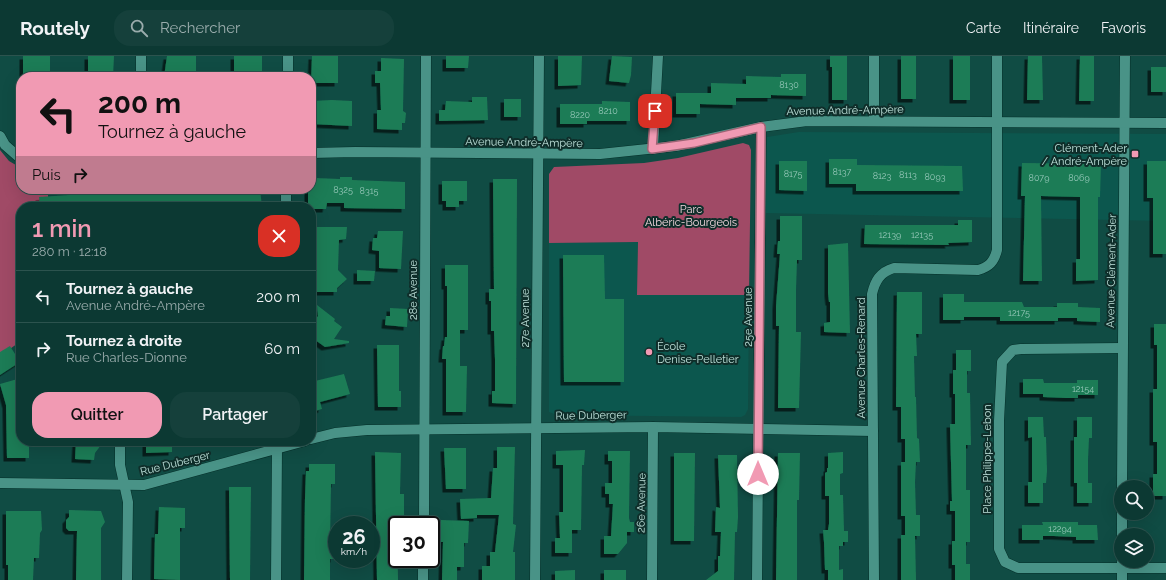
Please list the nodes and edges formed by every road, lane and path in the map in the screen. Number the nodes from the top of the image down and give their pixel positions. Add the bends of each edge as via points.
1 (141, 56) edge
2 (288, 56) edge
3 (426, 56) edge
4 (539, 56) edge
5 (658, 56) edge
6 (874, 56) edge
7 (997, 56) edge
8 (1125, 56) edge
9 (141, 72) edge
10 (288, 72) edge
11 (874, 120) junction
12 (997, 122) junction
13 (1124, 122) junction
14 (1166, 123) edge
15 (761, 127) junction
16 (0, 136) edge
17 (652, 149) junction
18 (316, 153) edge
19 (426, 153) junction
20 (538, 154) junction
21 (16, 155) edge
22 (1122, 348) junction
23 (654, 427) junction
24 (536, 428) junction
25 (759, 428) junction
26 (424, 429) junction
27 (873, 431) junction
28 (316, 438) edge
29 (120, 446) edge
30 (288, 446) edge
31 (277, 449) junction
32 (1122, 480) edge
33 (0, 483) edge
34 (125, 485) junction
35 (424, 516) edge
36 (1114, 564) edge
37 (1154, 567) edge
38 (423, 568) edge
39 (1122, 568) edge
40 (1166, 568) edge
41 (127, 580) edge
42 (276, 580) edge
43 (423, 580) edge
44 (535, 580) edge
45 (652, 580) edge
46 (757, 580) edge
47 (874, 580) edge
48 (1122, 580) edge

1 - 9 street
2 - 10 street
3 - 19 street, 28e Avenue
4 - 20 street, 27e Avenue
5 - 17 street
6 - 11 street
7 - 12 street
8 - 13 street, Avenue Clément-Ader
11 - 12 street, Avenue André-Ampère
11 - 15 street, Avenue André-Ampère via 807,121
12 - 13 street, Avenue André-Ampère
12 - 27 street, Avenue Charles-Renard via 995,258 990,264 978,270 885,270 874,285
13 - 14 street, Avenue André-Ampère
13 - 22 street, Avenue Clément-Ader
15 - 17 street, Avenue André-Ampère via 694,143
15 - 25 street, 25e Avenue
16 - 21 street via 5,145
17 - 20 street, Avenue André-Ampère via 600,154
18 - 19 street, Avenue André-Ampère
19 - 20 street, Avenue André-Ampère
19 - 26 street, 28e Avenue
20 - 24 street, 27e Avenue
22 - 32 street, Avenue Clément-Ader
22 - 36 street, Place Philippe-Lebon via 1013,350 1002,362 998,421 999,549 1005,562 1018,568
23 - 24 street, Rue Duberger
23 - 25 street, Rue Duberger
23 - 45 street, 26e Avenue
24 - 26 street, Rue Duberger
24 - 44 street, 27e Avenue
25 - 27 street, Rue Duberger
25 - 46 street, 25e Avenue
26 - 28 street, Rue Duberger via 346,431
26 - 35 street, 28e Avenue
27 - 47 street, Avenue Charles-Renard
29 - 34 street via 120,465
30 - 31 street, Rue Duberger
31 - 34 street, Rue Duberger via 144,485
31 - 42 street
33 - 34 street, Rue Duberger
34 - 41 street via 128,502
37 - 40 street, Place Philippe-Lebon
38 - 43 street
39 - 48 street

